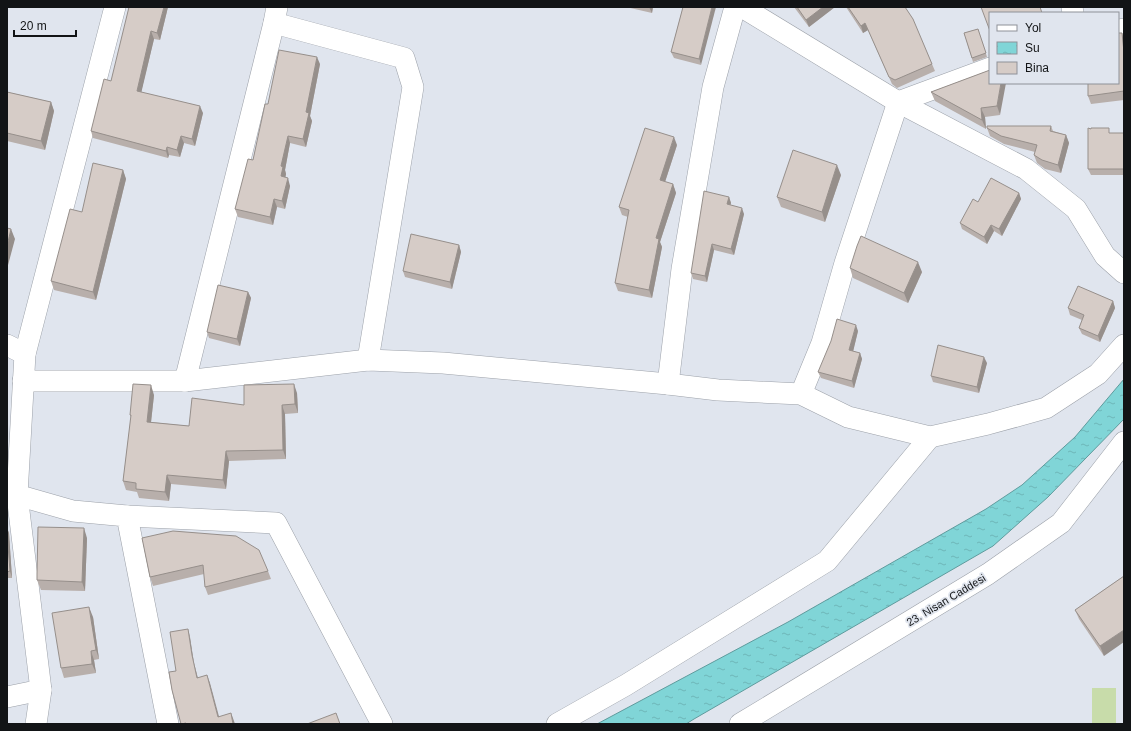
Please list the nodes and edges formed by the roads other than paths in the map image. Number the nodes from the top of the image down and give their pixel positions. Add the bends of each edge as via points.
1 (115, 7) edge
2 (735, 7) edge
3 (742, 7) edge
4 (276, 15) edge
5 (989, 68) edge
6 (898, 102) junction
7 (1124, 273) edge
8 (1124, 345) edge
9 (16, 349) edge
10 (368, 360) junction
11 (23, 381) junction
12 (185, 381) junction
13 (668, 384) junction
14 (801, 394) junction
15 (930, 437) junction
16 (1124, 442) edge
17 (12, 494) edge
18 (127, 516) junction
19 (42, 690) junction
20 (7, 697) edge
21 (36, 724) edge
22 (168, 724) edge
23 (382, 724) edge
24 (557, 724) edge
25 (740, 724) edge

1 - 9 street
2 - 13 street via 713,87 682,269
3 - 6 street
4 - 10 street via 404,58 413,87
4 - 12 street
5 - 6 street
6 - 7 street via 1026,169 1076,209 1105,256
6 - 14 street via 845,263 822,343
8 - 15 street via 1098,374 1046,408
9 - 11 street
10 - 12 street
10 - 13 street via 443,363
11 - 12 street
11 - 17 street
13 - 14 street via 718,390
14 - 15 street via 848,417
15 - 24 street via 827,561 626,685
16 - 25 street, 23. Nisan Caddesi via 1061,523 988,574
17 - 18 street via 74,511
17 - 19 street
18 - 22 street
18 - 23 street via 276,523
19 - 20 street
19 - 21 street

